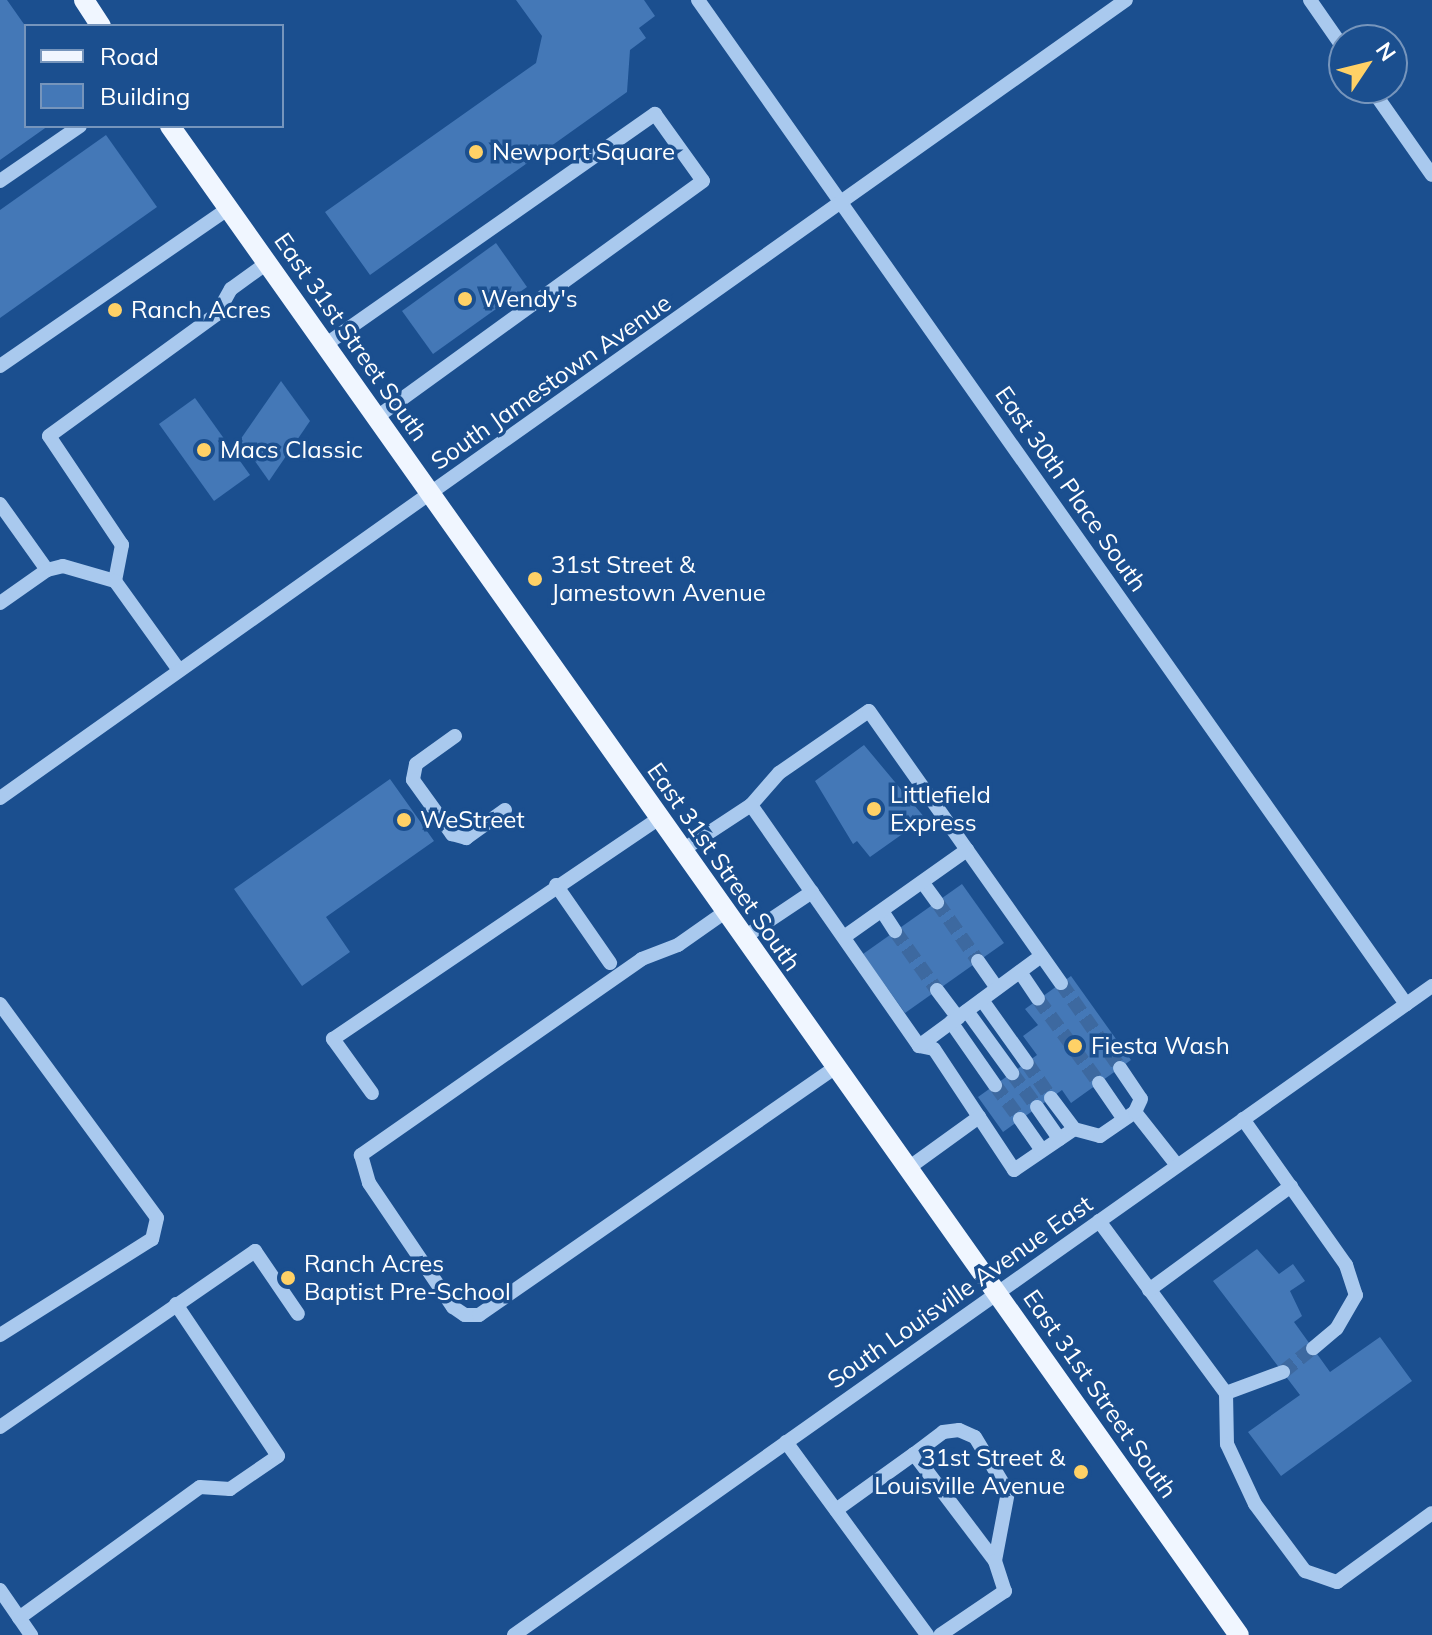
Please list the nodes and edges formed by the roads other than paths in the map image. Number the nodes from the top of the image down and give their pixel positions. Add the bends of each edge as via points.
1 (84, 0) edge
2 (698, 0) edge
3 (1126, 0) edge
4 (1310, 0) edge
5 (100, 24) edge
6 (1328, 26) edge
7 (1382, 104) edge
8 (77, 128) edge
9 (171, 128) edge
10 (1432, 175) edge
11 (0, 181) edge
12 (843, 202) junction
13 (228, 209) junction
14 (267, 263) junction
15 (325, 345) junction
16 (0, 366) edge
17 (376, 418) junction
18 (430, 494) junction
19 (0, 504) edge
20 (47, 570) junction
21 (115, 581) junction
22 (0, 603) edge
23 (179, 670) junction
24 (455, 736) dead end
25 (3, 791) edge
26 (751, 805) junction
27 (505, 810) dead end
28 (658, 819) junction
29 (967, 850) junction
30 (681, 851) junction
31 (923, 883) junction
32 (556, 885) junction
33 (812, 892) junction
34 (937, 902) tunnel mouth
35 (882, 911) junction
36 (725, 912) junction
37 (895, 931) tunnel mouth
38 (844, 937) junction
39 (743, 938) junction
40 (1041, 956) junction
41 (978, 961) tunnel mouth
42 (610, 963) dead end
43 (1020, 972) junction
44 (1061, 983) tunnel mouth
45 (1432, 986) edge
46 (997, 988) junction
47 (937, 990) tunnel mouth
48 (1038, 999) tunnel mouth
49 (982, 1000) junction
50 (0, 1004) edge
51 (1406, 1004) junction
52 (959, 1017) junction
53 (919, 1046) junction
54 (1027, 1063) tunnel mouth
55 (834, 1068) junction
56 (1120, 1068) tunnel mouth
57 (1012, 1073) tunnel mouth
58 (1099, 1083) tunnel mouth
59 (995, 1085) tunnel mouth
60 (372, 1093) dead end
61 (1051, 1098) tunnel mouth
62 (1037, 1107) tunnel mouth
63 (1129, 1115) junction
64 (979, 1117) junction
65 (1020, 1119) tunnel mouth
66 (1243, 1119) junction
67 (1074, 1129) junction
68 (1059, 1139) junction
69 (1042, 1150) junction
70 (1176, 1164) junction
71 (907, 1169) junction
72 (1291, 1186) junction
73 (1099, 1221) junction
74 (1149, 1290) junction
75 (998, 1294) junction
76 (176, 1304) junction
77 (298, 1314) dead end
78 (0, 1335) edge
79 (1313, 1348) tunnel mouth
80 (1283, 1372) tunnel mouth
81 (1226, 1393) junction
82 (0, 1427) edge
83 (786, 1442) junction
84 (914, 1454) junction
85 (836, 1510) junction
86 (1432, 1513) edge
87 (995, 1561) junction
88 (0, 1590) edge
89 (19, 1618) junction
90 (31, 1635) edge
91 (514, 1635) edge
92 (927, 1635) edge
93 (940, 1635) edge
94 (1239, 1635) edge

1 - 5 main road
2 - 12 street, East 30th Place South
3 - 12 street, South Jamestown Avenue
4 - 6 street
7 - 10 street
8 - 11 street
9 - 13 main road, East 31st Street South
12 - 18 street, South Jamestown Avenue
12 - 51 street, East 30th Place South
13 - 14 main road, East 31st Street South
13 - 16 street
14 - 15 main road, East 31st Street South
14 - 21 street via 231,289 217,314 49,436 122,545
15 - 17 main road, East 31st Street South
15 - 17 street via 655,114 703,181
17 - 18 main road, East 31st Street South
18 - 23 street, South Jamestown Avenue
18 - 28 main road, East 31st Street South
19 - 20 street
20 - 21 street via 63,566
20 - 22 street
21 - 23 street
23 - 25 street, South Jamestown Avenue
24 - 27 street via 416,764 413,780 452,834 466,838
26 - 29 street via 779,773 869,711
26 - 30 street
26 - 33 street
28 - 30 main road, East 31st Street South
28 - 32 street
29 - 31 street
29 - 40 street
30 - 36 main road, East 31st Street South
31 - 34 street
31 - 35 street
32 - 42 street
32 - 60 street via 333,1039
33 - 38 street
33 - 39 street
35 - 37 street
35 - 38 street
36 - 39 main road, East 31st Street South
36 - 55 street via 678,945 642,959 361,1155 369,1183 453,1307 465,1315 479,1315
38 - 53 street
39 - 55 main road, East 31st Street South
40 - 43 street
40 - 44 street
41 - 46 street
43 - 46 street
43 - 48 street
45 - 51 street, South Louisville Avenue East
46 - 49 street
47 - 52 street
49 - 52 street
49 - 54 street
50 - 78 street via 157,1218 152,1239
51 - 66 street, South Louisville Avenue East
52 - 53 street
52 - 57 street
52 - 59 street
53 - 64 street via 934,1049
55 - 71 main road, East 31st Street South
56 - 63 street via 1141,1099
58 - 63 street
61 - 67 street
62 - 68 street
63 - 67 street via 1100,1136
63 - 70 street
64 - 69 street via 1014,1170
64 - 71 street
65 - 69 street
66 - 70 street, South Louisville Avenue East
66 - 72 street
67 - 68 street
68 - 69 street
70 - 73 street, South Louisville Avenue East
71 - 75 main road, East 31st Street South
72 - 74 street
72 - 79 street via 1346,1265 1356,1295 1336,1329
73 - 74 street
73 - 75 street, South Louisville Avenue East
74 - 81 street
75 - 83 street, South Louisville Avenue East
75 - 94 main road, East 31st Street South
76 - 77 street via 255,1251
76 - 82 street
76 - 89 street via 278,1456 230,1489 200,1487
80 - 81 street
81 - 86 street via 1227,1444 1255,1504 1305,1571 1337,1582
83 - 85 street
83 - 91 street, South Louisville Avenue East
84 - 85 street
84 - 87 street
84 - 87 street via 943,1432 959,1430 975,1437 1008,1492
85 - 92 street
87 - 93 street via 1005,1591
88 - 89 street
89 - 90 street

